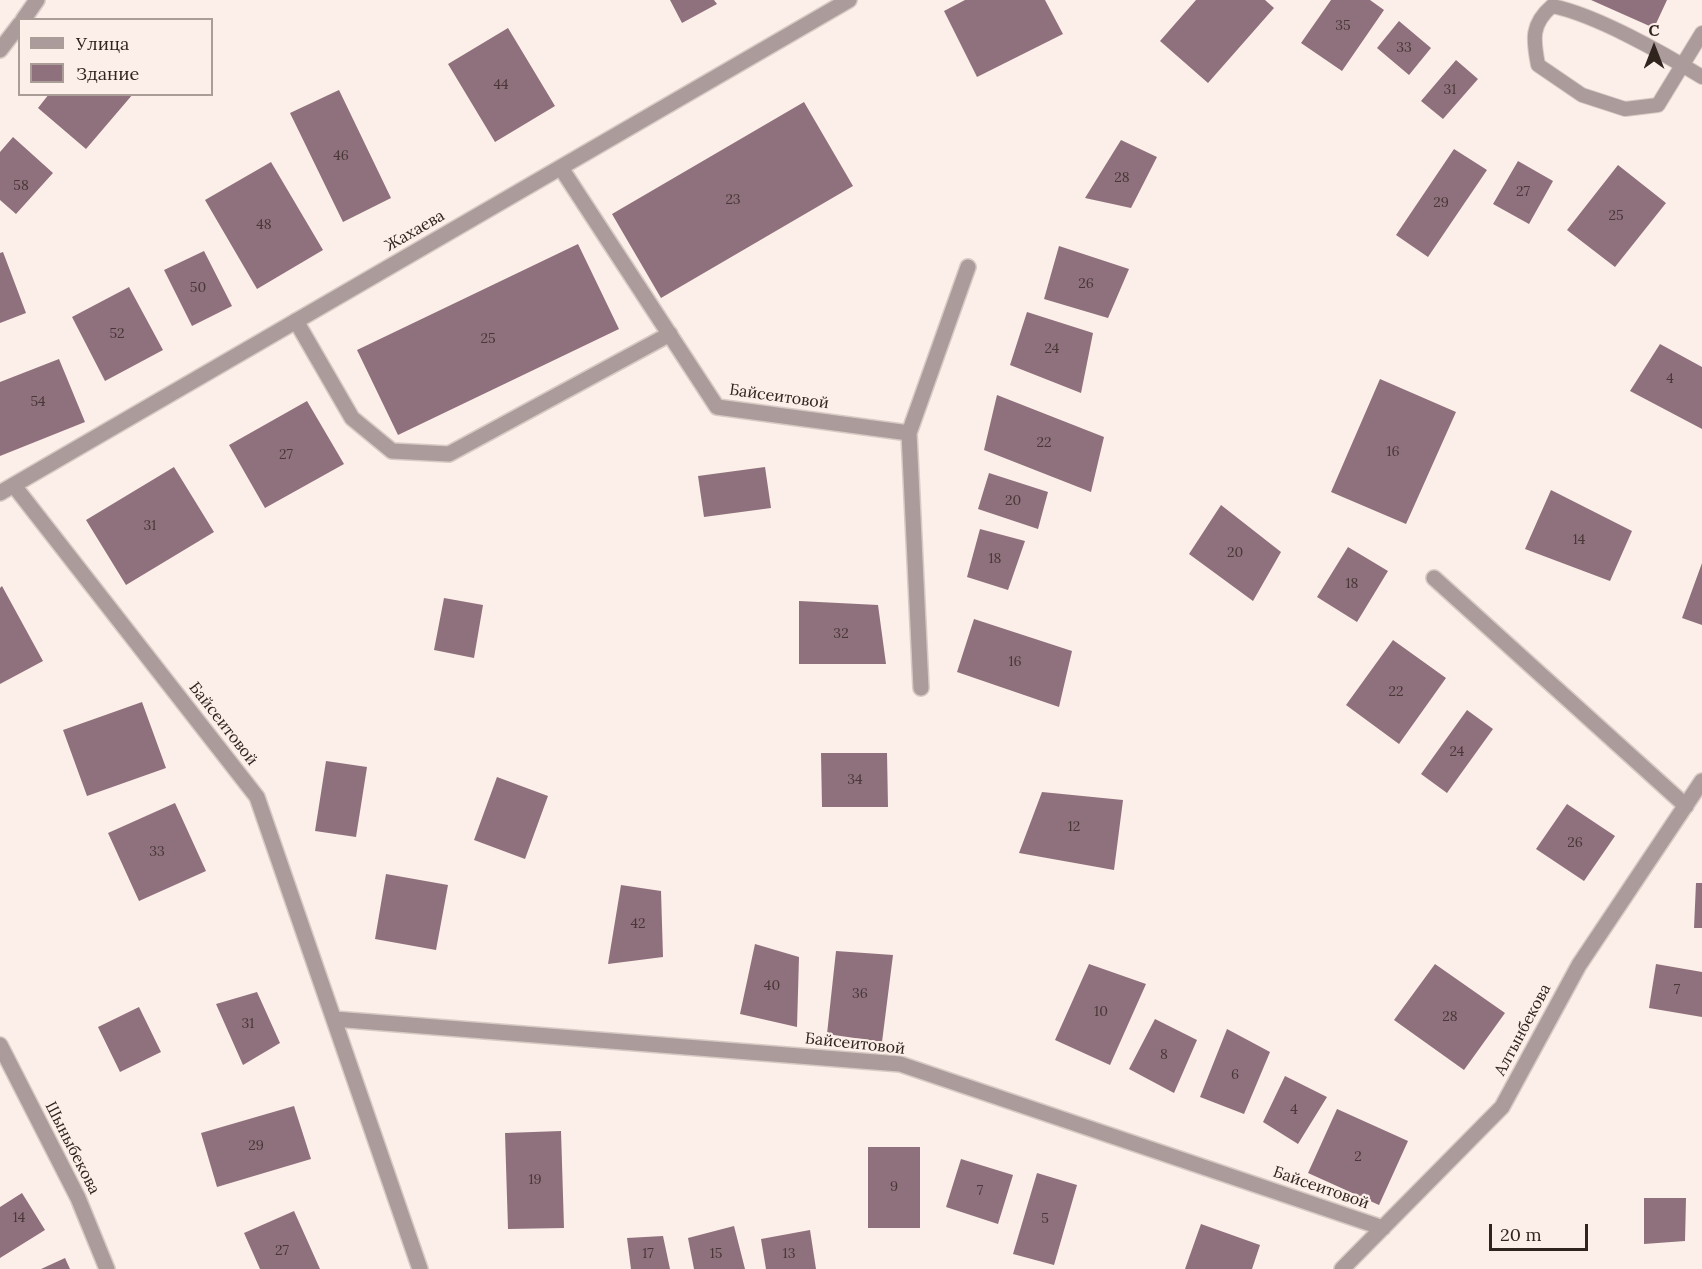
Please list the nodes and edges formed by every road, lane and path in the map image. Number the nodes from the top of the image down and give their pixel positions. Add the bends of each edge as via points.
1 (37, 0) edge
2 (849, 0) edge
3 (24, 18) edge
4 (18, 27) edge
5 (1702, 33) edge
6 (0, 50) edge
7 (1683, 65) junction
8 (1702, 77) edge
9 (561, 168) junction
10 (968, 267) dead end
11 (296, 321) junction
12 (670, 334) junction
13 (909, 433) junction
14 (15, 487) junction
15 (0, 494) edge
16 (1434, 578) dead end
17 (921, 688) dead end
18 (1702, 782) edge
19 (1686, 806) junction
20 (334, 1019) junction
21 (0, 1045) edge
22 (1383, 1228) junction
23 (107, 1269) edge
24 (420, 1269) edge
25 (1342, 1269) edge

1 - 3 street
2 - 9 street, Жахаева
4 - 6 street
5 - 7 lane
7 - 7 lane via 1658,105 1625,109 1582,95 1538,65 1533,41 1539,17 1552,6 1575,11
7 - 8 lane
9 - 11 street, Жахаева
9 - 12 street, Байсеитовой
10 - 13 street
11 - 12 street via 352,418 392,451 449,454
11 - 14 street, Жахаева
12 - 13 street, Байсеитовой via 717,407
13 - 17 street
14 - 15 street, Жахаева
14 - 20 street, Байсеитовой via 257,797
16 - 19 street
18 - 19 street, Алтынбекова
19 - 22 street, Алтынбекова via 1579,965 1502,1107
20 - 22 street, Байсеитовой via 900,1064
20 - 24 street, Байсеитовой
21 - 23 street, Шыныбекова via 78,1198
22 - 25 street, Алтынбекова

